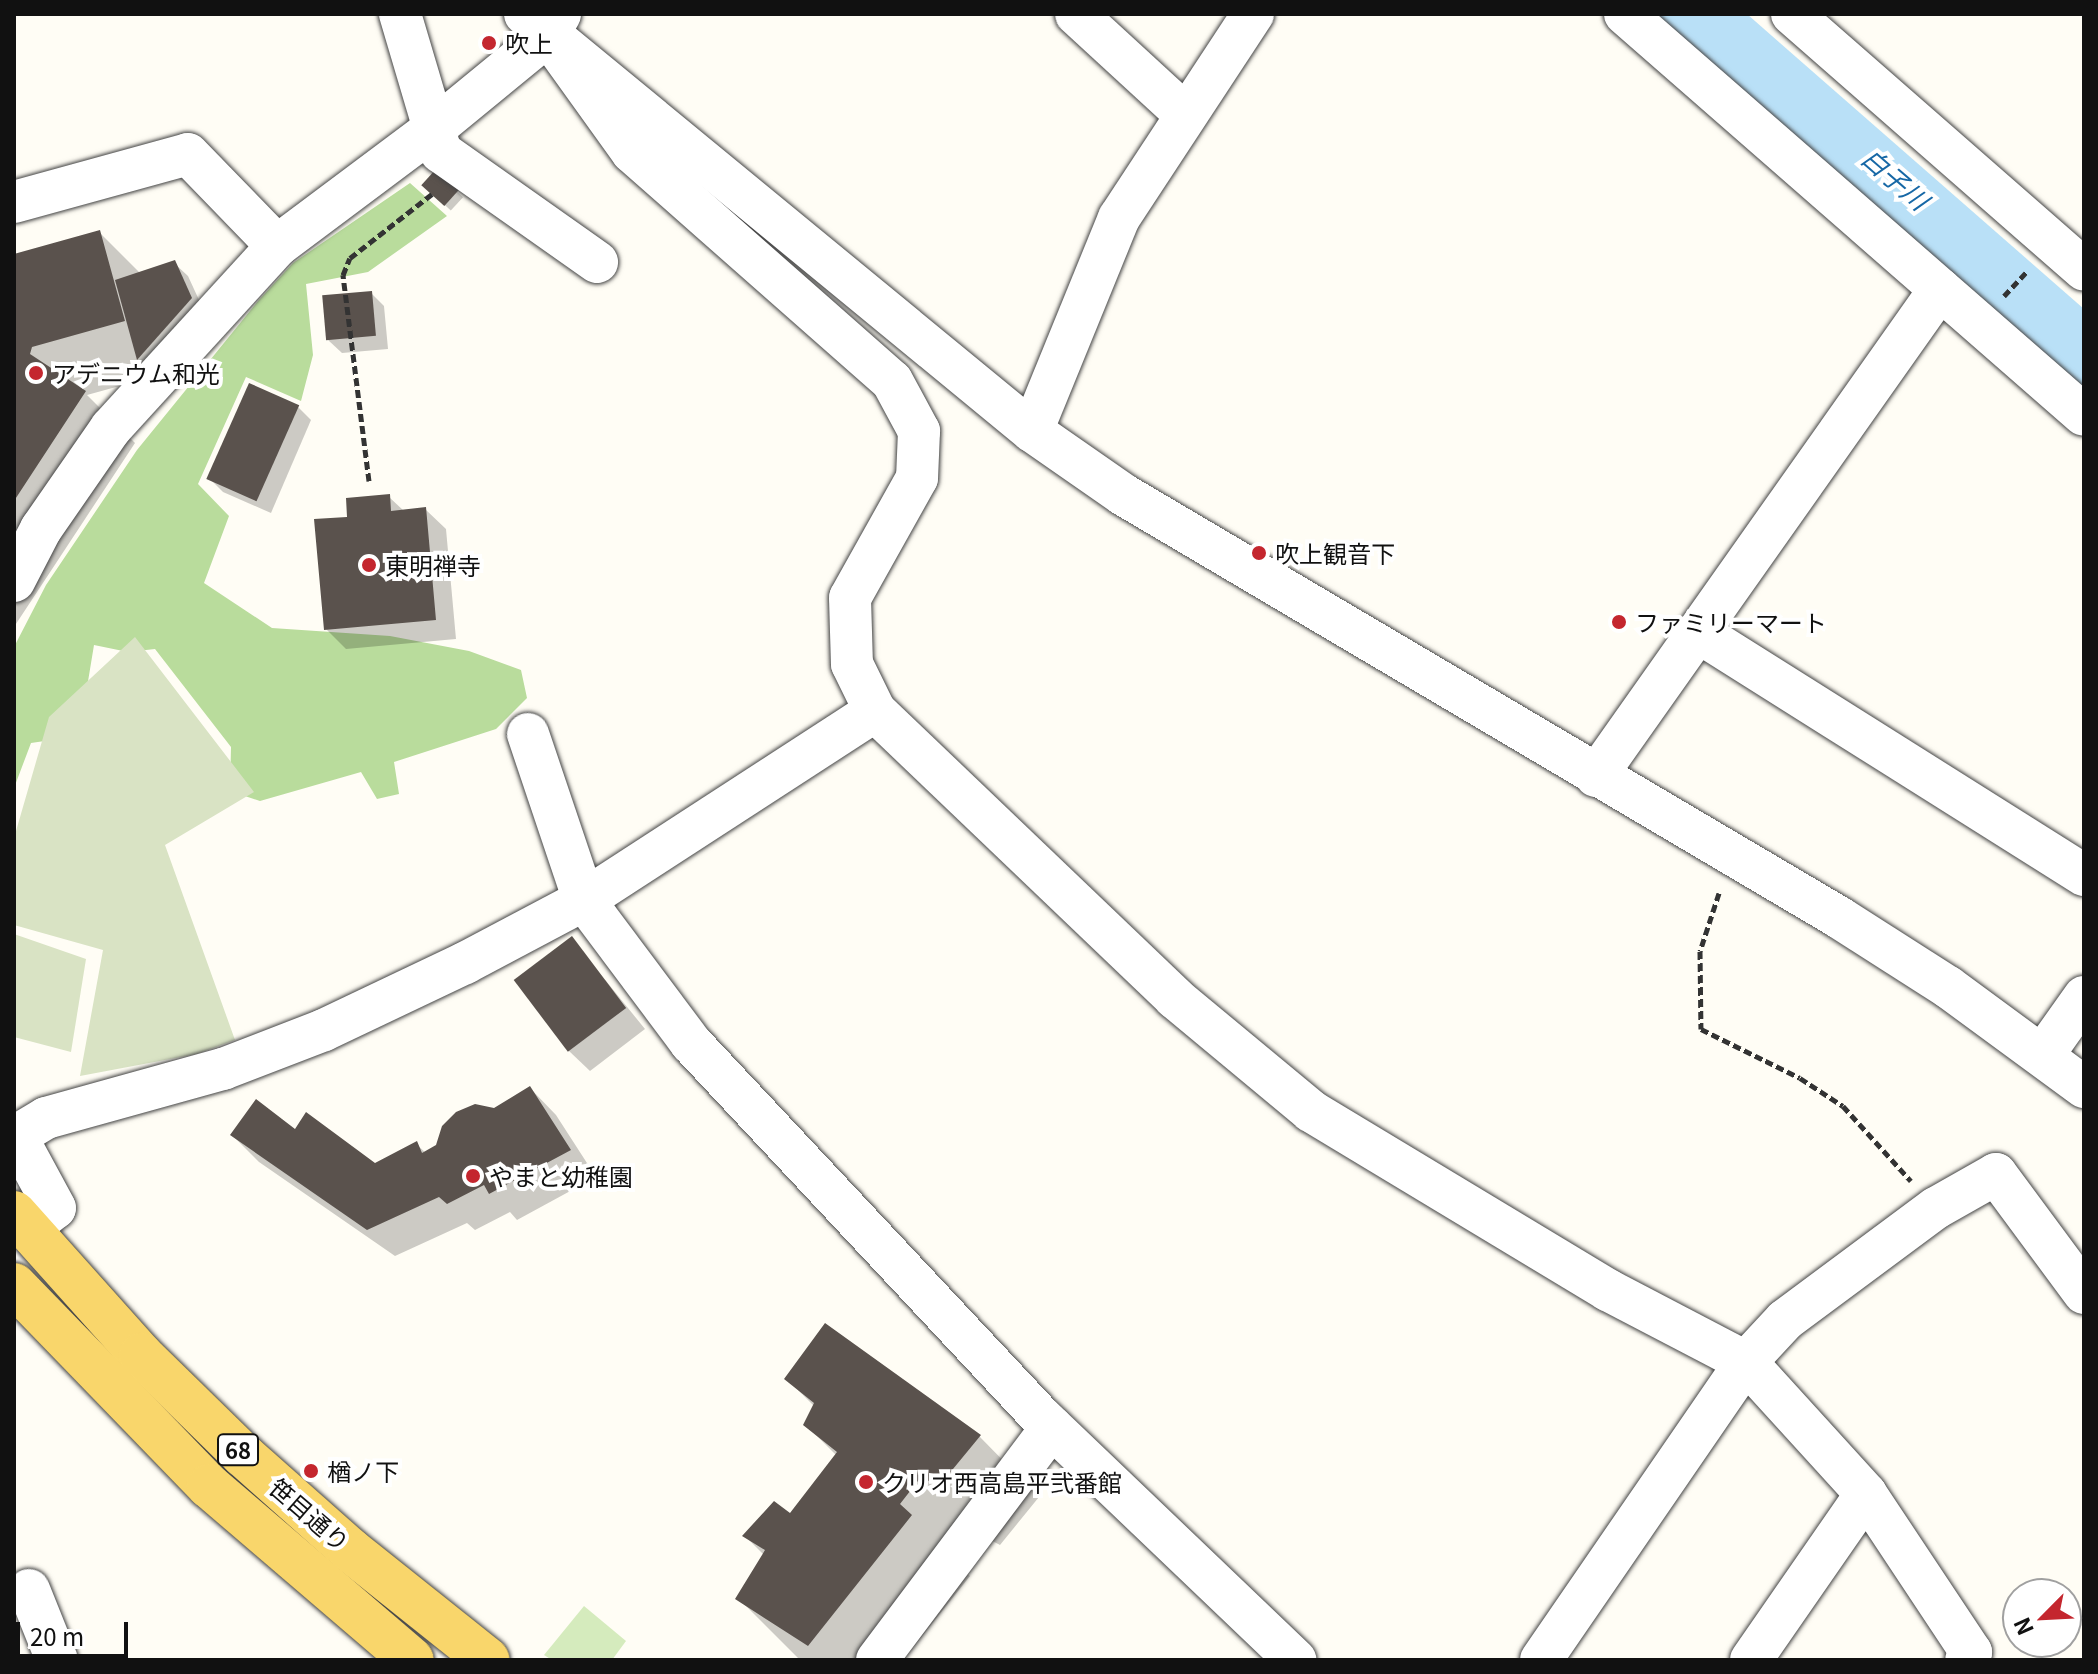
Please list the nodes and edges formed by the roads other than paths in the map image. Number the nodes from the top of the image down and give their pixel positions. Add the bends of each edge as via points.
1 (400, 14) edge
2 (1076, 14) edge
3 (1253, 14) edge
4 (1625, 14) edge
5 (1792, 14) edge
6 (544, 21) edge
7 (1186, 115) junction
8 (431, 131) junction
9 (14, 202) edge
10 (277, 246) junction
11 (597, 262) dead end
12 (2084, 270) edge
13 (1940, 289) junction
14 (2084, 415) edge
15 (1032, 431) junction
16 (14, 581) edge
17 (1698, 632) junction
18 (875, 711) junction
19 (528, 734) dead end
20 (1596, 776) junction
21 (2084, 875) edge
22 (584, 900) junction
23 (2084, 997) edge
24 (2043, 1055) junction
25 (2084, 1087) edge
26 (21, 1221) edge
27 (14, 1285) edge
28 (2084, 1293) edge
29 (1746, 1362) junction
30 (1052, 1427) junction
31 (1866, 1494) junction
32 (29, 1590) dead end
33 (1974, 1657) edge
34 (57, 1660) edge
35 (412, 1660) edge
36 (488, 1660) edge
37 (877, 1660) edge
38 (1295, 1660) edge
39 (1541, 1660) edge
40 (1751, 1660) edge

1 - 8 street
2 - 7 street
3 - 7 street
4 - 13 street
5 - 12 street
6 - 8 street
6 - 15 street
6 - 18 street via 632,152 892,381 919,431 917,478 850,598 852,664
7 - 15 street via 1119,218
8 - 10 street
8 - 11 street via 441,152
9 - 10 street via 188,154
10 - 16 street via 111,428 41,529
13 - 14 street
13 - 17 street
15 - 20 street via 1163,519
17 - 20 street
17 - 21 street
18 - 22 street
18 - 29 street via 1175,998 1311,1111 1608,1290
19 - 22 street
20 - 24 street via 1948,987
22 - 26 street via 324,1030 223,1069 46,1118 16,1136 55,1208
22 - 30 street via 691,1043
23 - 24 street
24 - 25 street
26 - 36 main road, 笹目通り / 68 via 141,1355 243,1455 350,1550
27 - 35 main road, 笹目通り / 68 via 209,1486
28 - 29 street via 1996,1174 1936,1208 1785,1320
29 - 31 street
29 - 39 street
30 - 37 street
30 - 38 street
31 - 33 street
31 - 40 street
32 - 34 street

